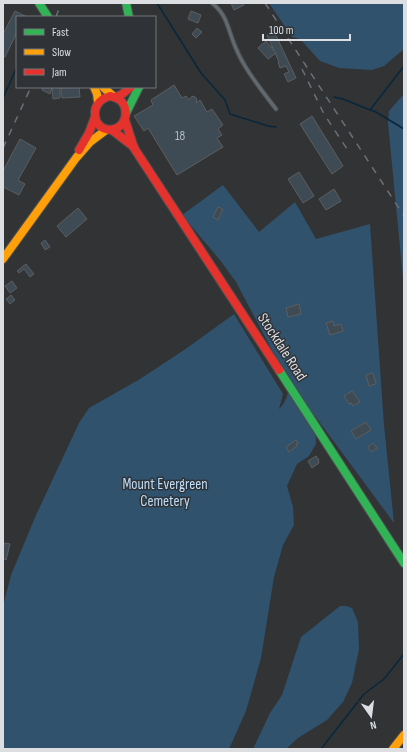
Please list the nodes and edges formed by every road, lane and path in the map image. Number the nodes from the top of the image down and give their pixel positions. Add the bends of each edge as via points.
1 (39, 3) edge
2 (126, 3) edge
3 (212, 3) edge
4 (47, 16) edge
5 (129, 16) edge
6 (94, 88) edge
7 (104, 88) edge
8 (130, 88) edge
9 (139, 88) edge
10 (115, 97) junction
11 (98, 102) junction
12 (276, 109) dead end
13 (126, 116) junction
14 (96, 117) junction
15 (109, 130) junction
16 (134, 148) junction
17 (73, 162) junction
18 (3, 259) edge
19 (404, 563) edge
20 (404, 735) edge
21 (393, 749) edge

1 - 4 main road
2 - 5 main road
3 - 12 lane via 221,11 245,66
6 - 11 main road
7 - 10 main road
8 - 10 main road
9 - 13 main road
10 - 11 main road via 110,96
10 - 13 main road via 123,102
11 - 14 main road
13 - 15 main road via 119,127
13 - 16 main road, Stockdale Road
14 - 15 main road via 99,126
14 - 17 main road
15 - 16 main road, Stockdale Road
15 - 17 main road via 93,140
16 - 19 main road, Stockdale Road
17 - 18 main road
20 - 21 main road

